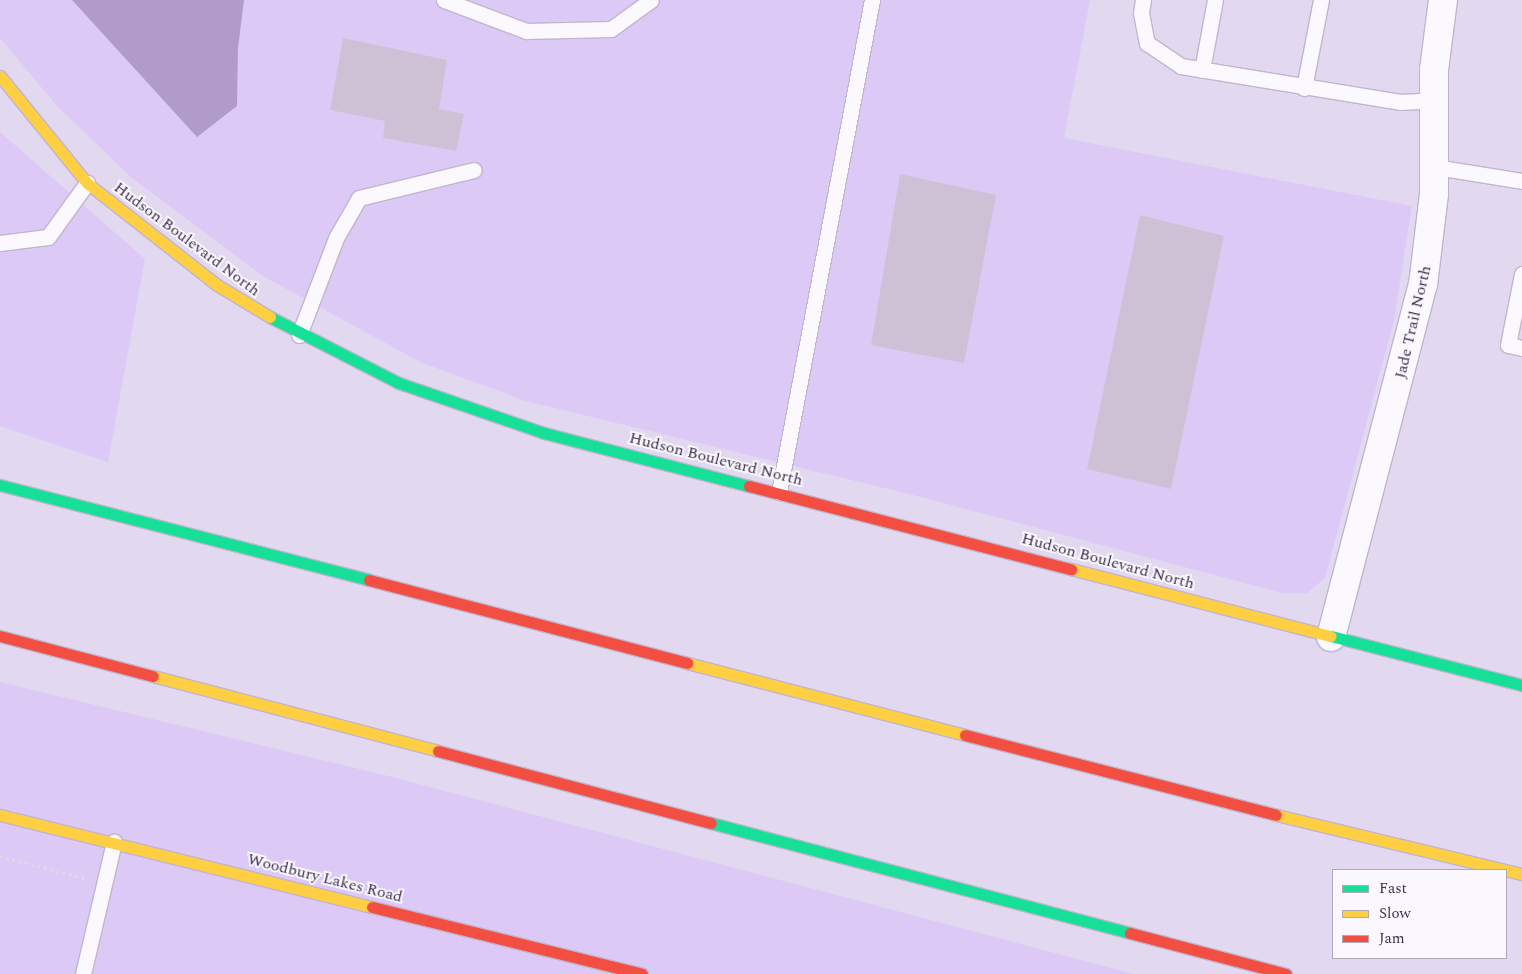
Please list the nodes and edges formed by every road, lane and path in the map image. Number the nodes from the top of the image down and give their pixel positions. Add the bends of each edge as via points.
1 (444, 0) edge
2 (651, 0) edge
3 (872, 0) edge
4 (1143, 0) edge
5 (1214, 0) edge
6 (1321, 0) edge
7 (1443, 0) edge
8 (1202, 70) junction
9 (0, 76) edge
10 (1304, 88) junction
11 (1434, 100) junction
12 (1436, 167) junction
13 (474, 170) dead end
14 (1522, 181) edge
15 (87, 183) junction
16 (0, 243) edge
17 (1522, 274) edge
18 (299, 336) junction
19 (1522, 348) edge
20 (0, 485) edge
21 (54, 485) dead end
22 (779, 492) junction
23 (182, 531) junction
24 (0, 636) edge
25 (1331, 637) junction
26 (1522, 685) edge
27 (0, 815) edge
28 (114, 842) junction
29 (0, 856) edge
30 (1501, 869) edge
31 (1507, 870) edge
32 (61, 872) dead end
33 (1522, 874) edge
34 (83, 974) edge
35 (642, 974) edge
36 (1286, 974) edge

1 - 2 lane via 526,30 611,29
3 - 22 lane
4 - 8 lane via 1141,13 1147,43 1181,66
5 - 8 lane
6 - 10 lane
7 - 11 street, Jade Trail North via 1435,54
8 - 10 lane
9 - 15 main road, Hudson Boulevard North
10 - 11 lane via 1400,102
11 - 12 street, Jade Trail North
12 - 14 lane
12 - 25 street, Jade Trail North via 1420,304
13 - 18 lane via 359,198 336,238
15 - 16 lane via 48,237
15 - 18 main road, Hudson Boulevard North via 217,285
17 - 19 lane via 1508,345
18 - 22 main road, Hudson Boulevard North via 451,404 544,432
20 - 23 main road
21 - 23 main road
22 - 25 main road, Hudson Boulevard North
23 - 30 main road via 1256,810
24 - 36 main road
25 - 26 main road, Hudson Boulevard North
27 - 28 main road, Woodbury Lakes Road
28 - 34 lane
28 - 35 main road, Woodbury Lakes Road
29 - 32 path
31 - 33 main road

